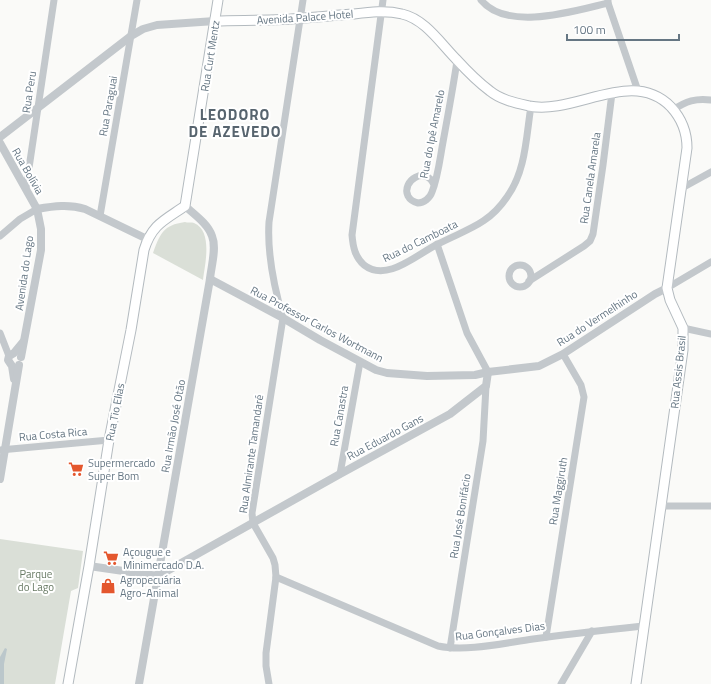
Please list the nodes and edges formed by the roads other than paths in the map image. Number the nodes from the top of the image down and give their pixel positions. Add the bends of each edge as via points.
1 (54, 0) edge
2 (137, 0) edge
3 (218, 0) edge
4 (303, 0) edge
5 (383, 0) edge
6 (481, 0) edge
7 (608, 2) edge
8 (382, 11) junction
9 (300, 19) junction
10 (215, 21) junction
11 (131, 36) junction
12 (457, 61) junction
13 (638, 91) junction
14 (612, 93) junction
15 (711, 100) edge
16 (530, 106) junction
17 (38, 109) junction
18 (673, 110) junction
19 (0, 137) edge
20 (0, 143) edge
21 (711, 172) edge
22 (434, 185) junction
23 (26, 188) junction
24 (682, 188) junction
25 (185, 206) junction
26 (37, 209) junction
27 (100, 216) junction
28 (0, 236) edge
29 (147, 240) junction
30 (437, 244) junction
31 (711, 262) edge
32 (210, 280) junction
33 (529, 281) dead end
34 (667, 288) junction
35 (283, 318) junction
36 (683, 328) junction
37 (711, 334) edge
38 (1, 335) edge
39 (563, 354) junction
40 (15, 358) junction
41 (360, 362) junction
42 (488, 372) junction
43 (486, 386) junction
44 (109, 440) junction
45 (2, 450) edge
46 (340, 474) junction
47 (0, 479) edge
48 (661, 506) junction
49 (711, 506) edge
50 (253, 523) junction
51 (89, 566) junction
52 (158, 576) junction
53 (276, 578) junction
54 (643, 626) junction
55 (592, 631) junction
56 (546, 637) junction
57 (450, 648) junction
58 (68, 684) edge
59 (139, 684) edge
60 (269, 684) edge
61 (561, 684) edge
62 (636, 684) edge

1 - 17 street, Rua Peru
2 - 11 street, Rua Paraguai
3 - 10 main road, Rua Curt Mentz
4 - 9 street
5 - 8 street, Rua do Camboata
6 - 7 street via 499,14 519,16 556,15
7 - 13 street
8 - 9 main road, Avenida Palace Hotel
8 - 12 main road, Avenida Palace Hotel via 411,17 432,33
8 - 30 street, Rua do Camboata via 352,235 355,254 369,268 380,272 394,269
9 - 10 main road, Avenida Palace Hotel
9 - 35 street via 269,222 269,253
10 - 11 street, Avenida Palace Hotel via 157,25
10 - 25 main road, Rua Curt Mentz
11 - 17 street, Avenida Palace Hotel
11 - 27 street, Rua Paraguai
12 - 16 main road, Avenida Palace Hotel via 490,92 500,98
12 - 22 street, Rua do Ipê Amarelo
13 - 14 main road, Rua Assis Brasil
13 - 18 main road, Rua Assis Brasil via 653,95
14 - 16 main road, Avenida Palace Hotel via 572,104
14 - 33 street, Rua Canela Amarela via 590,241
15 - 18 street via 689,101
16 - 30 street, Rua do Camboata via 520,171 509,195 492,216
17 - 19 street, Avenida Palace Hotel
17 - 23 street, Rua Peru
18 - 24 main road, Rua Assis Brasil via 682,122 687,137
20 - 23 street, Rua Bolívia
21 - 24 street
22 - 22 street, Rua do Ipê Amarelo via 432,193 423,202 417,203 409,197 407,191 411,180 416,176 428,177
23 - 26 street, Rua Bolívia
24 - 34 main road, Rua Assis Brasil
25 - 29 main road, Rua Tio Elias via 159,223
25 - 32 street, Rua Irmão José Otão via 203,222 213,237
26 - 27 street via 75,206
26 - 28 street via 20,218
26 - 40 street, Avenida do Lago via 41,250 25,340
27 - 29 street
29 - 44 main road, Rua Tio Elias
30 - 42 street via 467,333
31 - 34 street, Rua do Vermelhinho
32 - 35 street, Rua Professor Carlos Wortmann
32 - 52 street, Rua Irmão José Otão
34 - 36 main road, Rua Assis Brasil
34 - 39 street, Rua do Vermelhinho
35 - 41 street, Rua Professor Carlos Wortmann
35 - 50 street, Rua Almirante Tamandaré via 253,504
36 - 37 street
36 - 48 main road, Rua Assis Brasil via 683,350
38 - 40 street
38 - 40 street via 11,348 15,349
39 - 42 street, Rua do Vermelhinho via 539,366
39 - 56 street, Rua Maggiruth via 581,385 584,397
40 - 45 street, Avenida do Lago via 16,385
41 - 42 street, Rua Professor Carlos Wortmann via 387,373 468,376
41 - 46 street, Rua Canastra
42 - 43 street
43 - 46 street, Rua Eduardo Gans via 450,414
43 - 57 street, Rua José Bonifácio via 482,441
44 - 45 street, Rua Costa Rica
44 - 51 main road, Rua Tio Elias
45 - 47 street, Avenida do Lago
46 - 50 street, Rua Eduardo Gans
48 - 49 street
48 - 54 main road, Rua Assis Brasil
50 - 52 street, Rua Eduardo Gans
50 - 53 street, Rua Almirante Tamandaré via 273,558
51 - 52 street
51 - 58 main road, Rua Tio Elias
52 - 59 street, Rua Irmão José Otão
53 - 57 street, Rua Gonçalves Dias via 438,646
53 - 60 street, Rua Almirante Tamandaré via 266,653
54 - 55 street, Rua Gonçalves Dias
54 - 62 main road, Rua Assis Brasil
55 - 56 street, Rua Gonçalves Dias
55 - 61 street
56 - 57 street, Rua Gonçalves Dias

